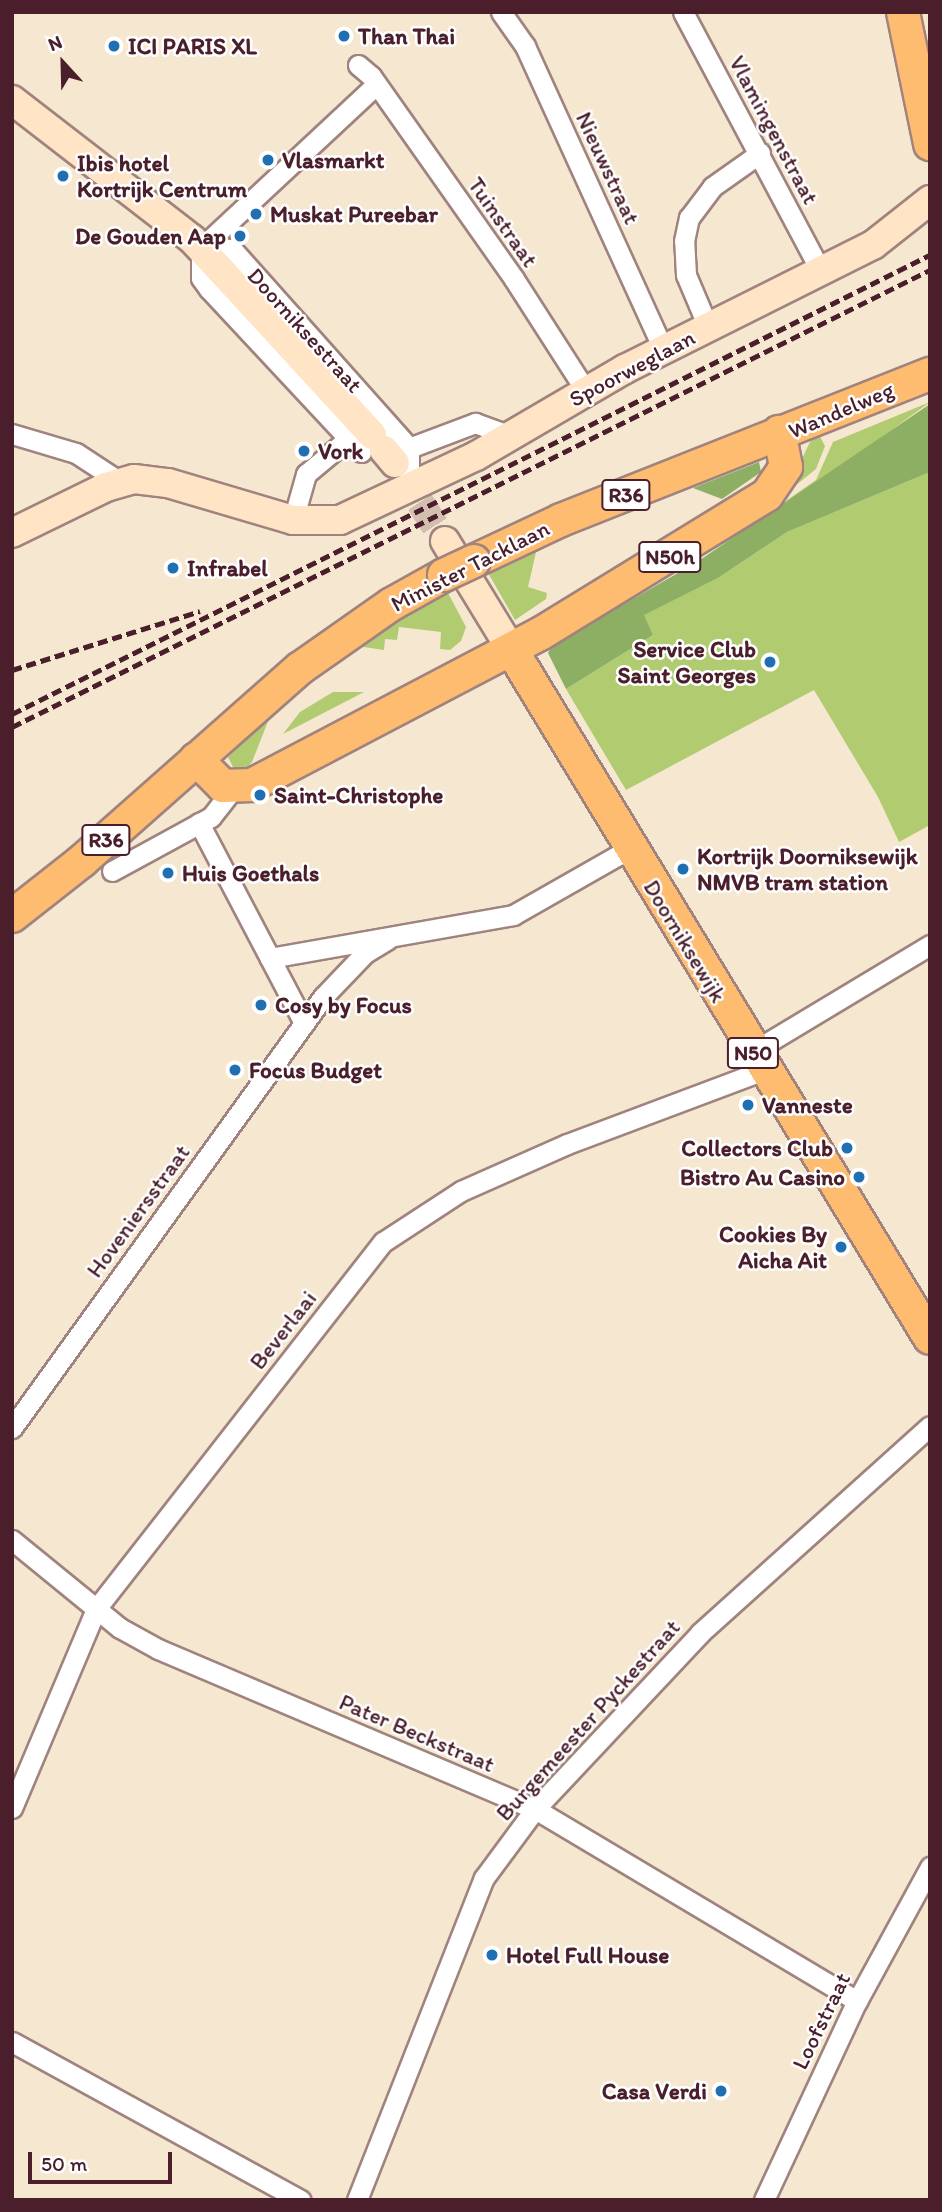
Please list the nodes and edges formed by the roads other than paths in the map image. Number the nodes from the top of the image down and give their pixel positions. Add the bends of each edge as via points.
1 (500, 12) edge
2 (683, 12) edge
3 (903, 12) edge
4 (358, 65) dead end
5 (376, 85) junction
6 (15, 107) edge
7 (930, 144) edge
8 (760, 153) junction
9 (930, 200) edge
10 (201, 248) junction
11 (821, 271) junction
12 (708, 327) junction
13 (663, 349) junction
14 (930, 374) edge
15 (586, 391) junction
16 (779, 432) junction
17 (12, 434) edge
18 (511, 436) junction
19 (382, 449) junction
20 (119, 481) junction
21 (293, 520) junction
22 (12, 533) edge
23 (445, 541) tunnel mouth
24 (511, 649) junction
25 (196, 759) junction
26 (233, 789) junction
27 (199, 824) junction
28 (629, 849) junction
29 (112, 871) dead end
30 (12, 916) edge
31 (387, 940) junction
32 (930, 946) edge
33 (270, 958) junction
34 (304, 1023) junction
35 (758, 1061) junction
36 (929, 1335) edge
37 (930, 1426) edge
38 (12, 1428) edge
39 (12, 1540) edge
40 (96, 1609) junction
41 (12, 1808) edge
42 (535, 1809) junction
43 (930, 1867) edge
44 (857, 2000) junction
45 (12, 2042) edge
46 (300, 2200) edge
47 (357, 2200) edge
48 (764, 2200) edge

1 - 13 street, Nieuwstraat via 525,46
2 - 8 street, Vlamingenstraat
3 - 7 main road
4 - 5 street, Tuinstraat
5 - 10 street
5 - 15 street, Tuinstraat
6 - 10 street, Doorniksestraat
8 - 11 street, Vlamingenstraat
8 - 12 street via 712,187 690,218 684,241 686,275
9 - 11 street, Spoorweglaan via 873,245
10 - 19 street, Doorniksestraat
11 - 12 street, Spoorweglaan
12 - 13 street, Spoorweglaan
13 - 15 street, Spoorweglaan
14 - 16 main road, Wandelweg / R36
15 - 18 street, Spoorweglaan
16 - 24 main road, Wandelweg / N50h via 786,467 767,495
16 - 25 main road, Minister Tacklaan / R36, bridge via 474,561 392,604 299,668
17 - 20 street via 76,453
18 - 19 street via 486,424 463,426
18 - 21 street, Spoorweglaan via 382,502 327,522
19 - 21 street via 306,474
20 - 21 street via 149,478
20 - 22 street
23 - 24 street
24 - 26 main road, N50h via 258,782
24 - 28 main road, Doorniksewijk / N50
25 - 26 main road via 218,783
25 - 30 main road, Minister Tacklaan / R36 via 56,884
26 - 27 street via 221,809
27 - 29 street
27 - 33 street
28 - 31 street, Hoveniersstraat via 513,915
28 - 35 main road, Doorniksewijk / N50
31 - 33 street, Hoveniersstraat
31 - 34 street, Hoveniersstraat via 347,970
32 - 35 street, Beverlaai
33 - 34 street
34 - 38 street, Hoveniersstraat
35 - 36 main road, Doorniksewijk / N50
35 - 40 street, Beverlaai via 461,1191 383,1242
37 - 42 street, Burgemeester Pyckestraat via 700,1633
39 - 40 street, Pater Beckstraat
40 - 41 street, Beverlaai
40 - 42 street, Pater Beckstraat via 158,1649
42 - 44 street, Pater Beckstraat
42 - 47 street, Burgemeester Pyckestraat via 484,1878
43 - 44 street, Loofstraat
44 - 48 street, Loofstraat
45 - 46 street

